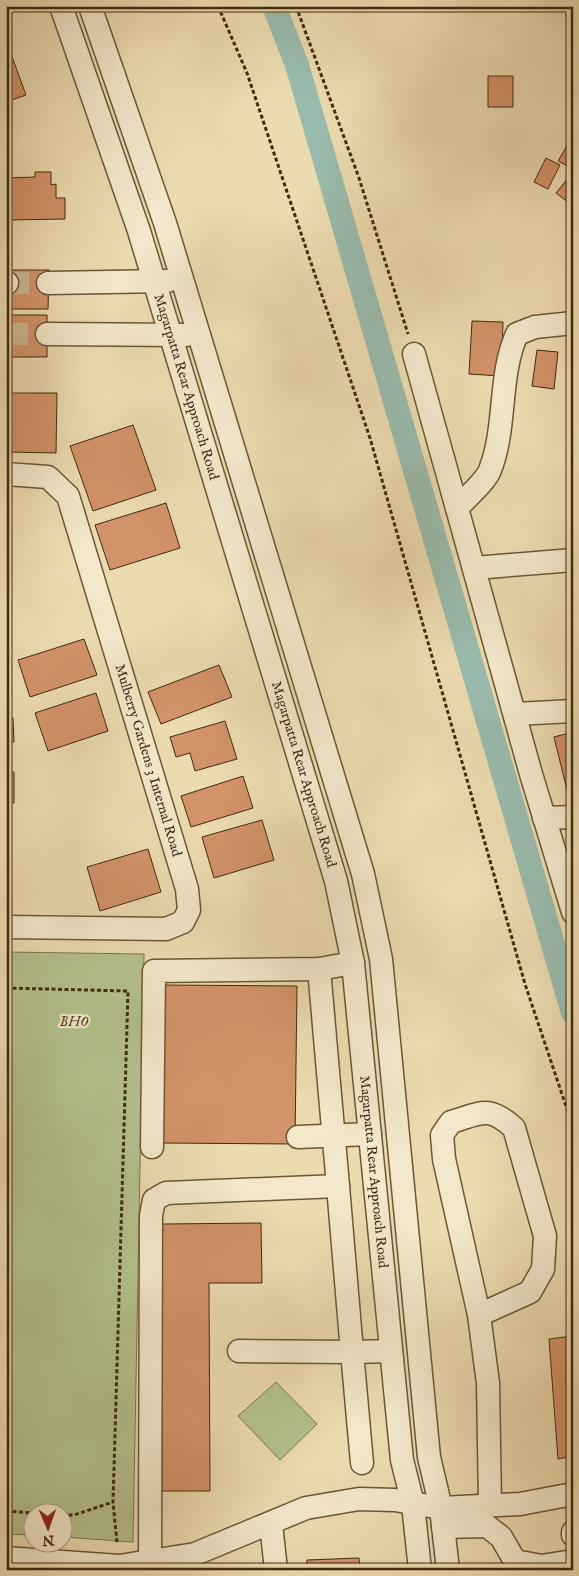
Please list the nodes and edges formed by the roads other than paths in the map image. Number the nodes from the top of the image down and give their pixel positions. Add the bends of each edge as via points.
1 (60, 6) edge
2 (90, 6) edge
3 (183, 280) junction
4 (154, 281) junction
5 (48, 283) tunnel mouth
6 (573, 323) edge
7 (47, 334) tunnel mouth
8 (199, 334) junction
9 (171, 336) junction
10 (414, 354) road end
11 (6, 474) edge
12 (457, 508) junction
13 (573, 560) edge
14 (474, 568) junction
15 (573, 711) edge
16 (515, 714) junction
17 (544, 818) junction
18 (573, 818) edge
19 (573, 912) edge
20 (6, 927) edge
21 (353, 963) junction
22 (319, 969) junction
23 (370, 1134) junction
24 (333, 1136) junction
25 (298, 1137) dead end
26 (152, 1147) dead end
27 (338, 1186) junction
28 (480, 1315) junction
29 (239, 1351) dead end
30 (391, 1351) junction
31 (352, 1352) junction
32 (362, 1463) dead end
33 (573, 1494) edge
34 (413, 1504) junction
35 (490, 1505) junction
36 (442, 1518) junction
37 (271, 1524) junction
38 (6, 1558) edge
39 (150, 1561) junction
40 (573, 1561) edge
41 (276, 1570) edge
42 (420, 1570) edge
43 (448, 1570) edge

1 - 4 street, Magarpatta Rear Approach Road
2 - 3 street, Magarpatta Rear Approach Road
3 - 4 street
3 - 8 street, Magarpatta Rear Approach Road
4 - 5 street
4 - 9 street, Magarpatta Rear Approach Road
6 - 12 street via 536,327 517,334 510,350 490,472
7 - 9 street
8 - 9 street
8 - 36 street, Magarpatta Rear Approach Road via 363,874 377,940 429,1458
9 - 21 street, Magarpatta Rear Approach Road via 336,881
10 - 12 street
11 - 20 street, Mulberry Gardens 3 Internal Road via 48,477 68,496 187,889 189,910 183,922 166,929
12 - 14 street
13 - 14 street
14 - 16 street
15 - 16 street
16 - 17 street
17 - 18 street
17 - 19 street
21 - 22 street
21 - 23 street, Magarpatta Rear Approach Road
22 - 24 street
22 - 26 street via 154,971
23 - 24 street
23 - 30 street, Magarpatta Rear Approach Road
24 - 25 street
24 - 27 street
27 - 31 street
27 - 39 street via 166,1193 154,1200 150,1216
28 - 28 street via 444,1159 442,1135 451,1122 488,1112 500,1116 514,1128 545,1236 543,1269 530,1292
28 - 35 street via 488,1383
29 - 31 street
30 - 31 street
30 - 34 street, Magarpatta Rear Approach Road via 402,1460
31 - 32 street
33 - 35 street via 520,1504
34 - 36 street
34 - 37 street via 359,1499 306,1508
34 - 42 street, Magarpatta Rear Approach Road
35 - 36 street
36 - 40 street via 487,1526 501,1537 515,1561 541,1566
36 - 43 street, Magarpatta Rear Approach Road
37 - 39 street via 195,1554
37 - 41 street
38 - 39 street via 119,1566

